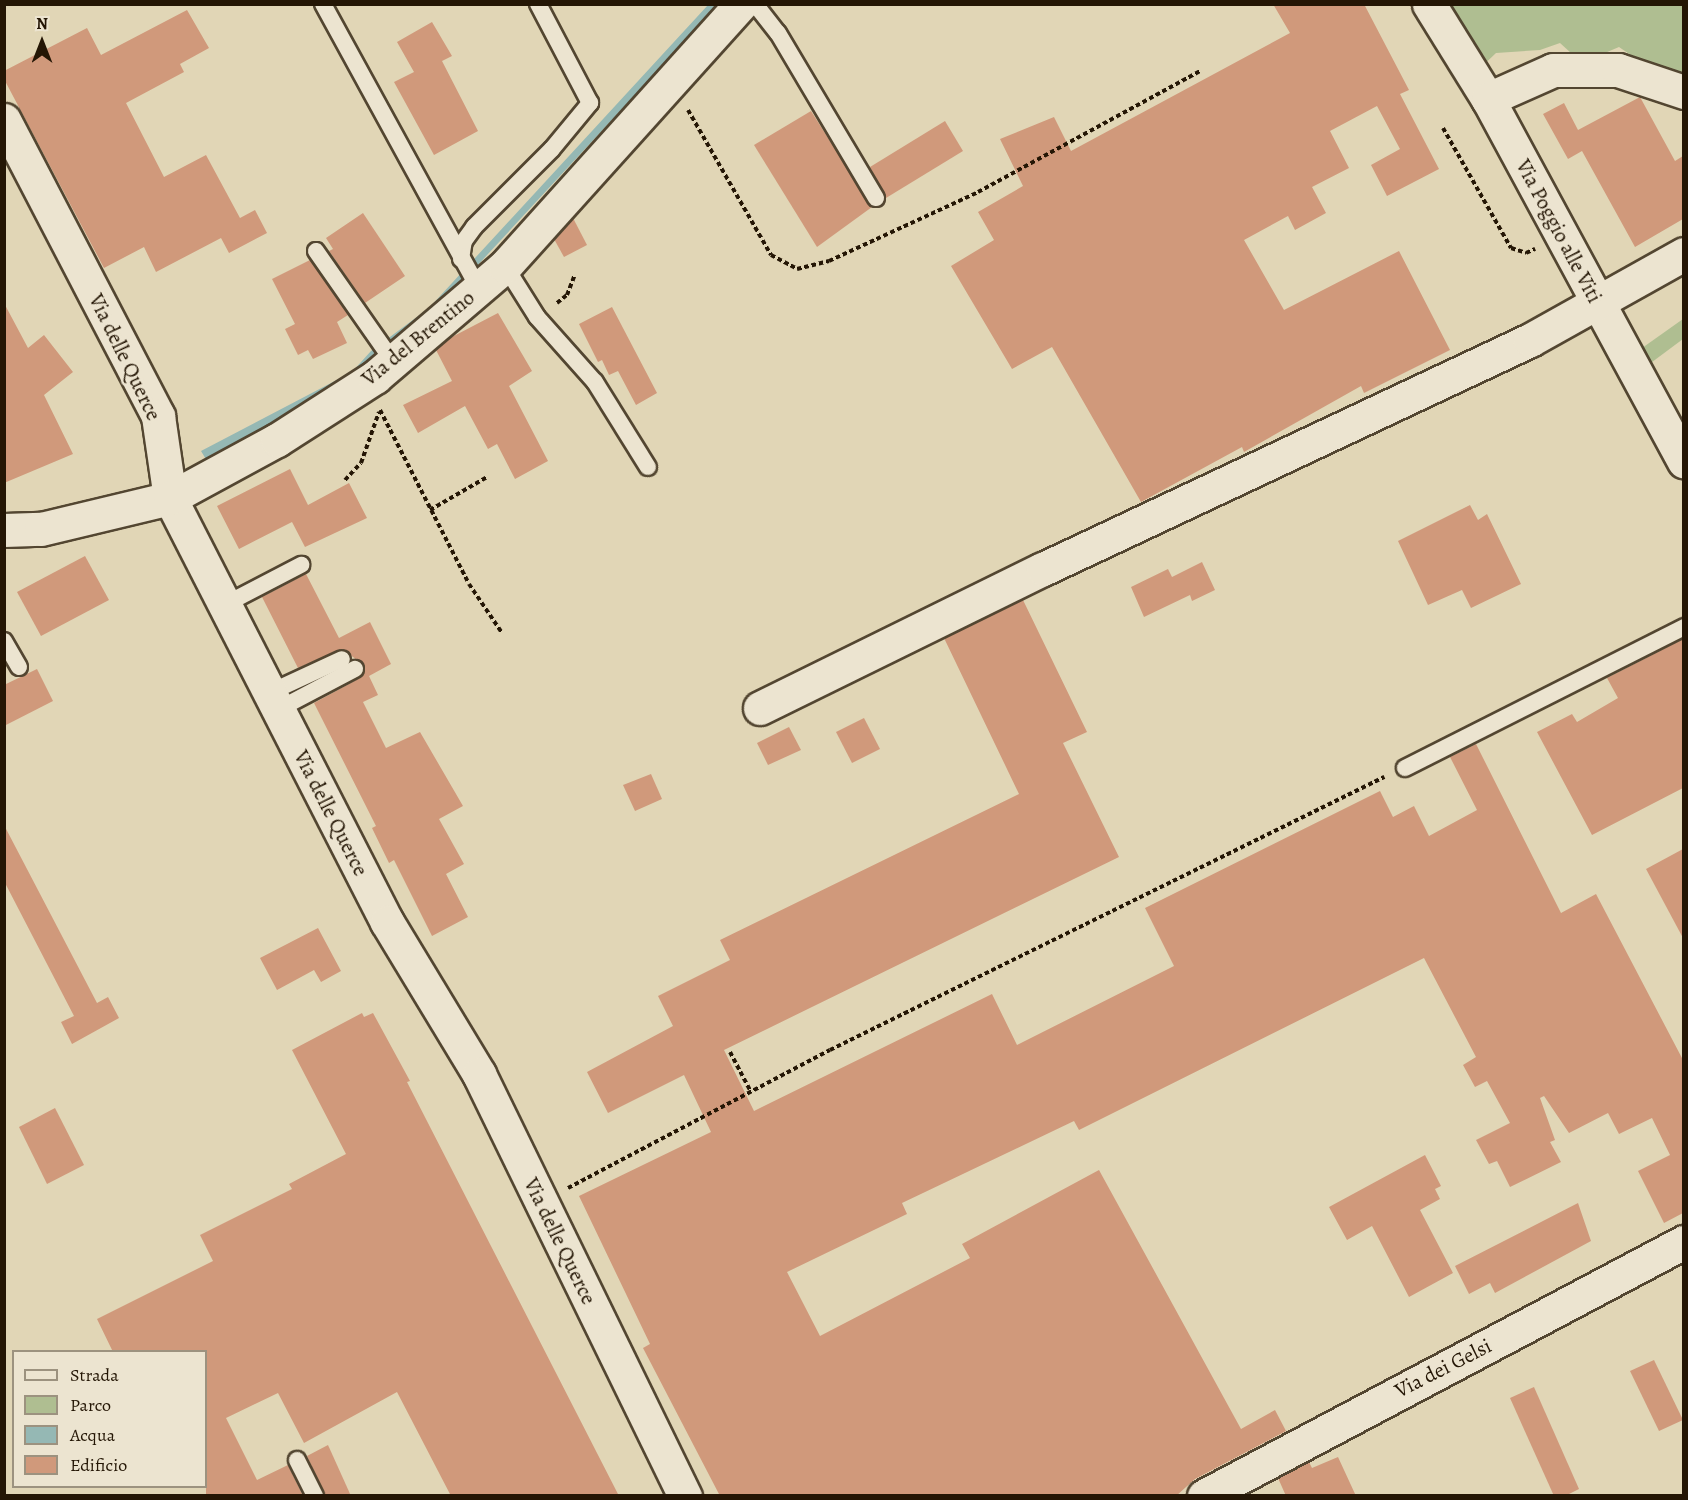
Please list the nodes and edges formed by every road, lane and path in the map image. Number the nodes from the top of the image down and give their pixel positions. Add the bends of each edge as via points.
1 (323, 4) edge
2 (538, 4) edge
3 (741, 4) edge
4 (755, 4) edge
5 (1429, 4) edge
6 (1200, 71) dead end
7 (667, 86) junction
8 (1683, 92) edge
9 (1488, 99) junction
10 (4, 120) edge
11 (1443, 128) dead end
12 (876, 198) dead end
13 (1563, 238) junction
14 (316, 251) dead end
15 (1683, 254) edge
16 (461, 259) junction
17 (505, 266) junction
18 (575, 274) dead end
19 (479, 289) junction
20 (1599, 304) junction
21 (537, 317) junction
22 (394, 363) junction
23 (373, 396) junction
24 (1683, 461) edge
25 (648, 467) dead end
26 (487, 477) dead end
27 (345, 480) dead end
28 (170, 498) junction
29 (430, 510) junction
30 (4, 530) edge
31 (301, 565) dead end
32 (226, 604) junction
33 (1683, 627) edge
34 (502, 633) dead end
35 (4, 641) edge
36 (348, 664) dead end
37 (19, 667) dead end
38 (275, 700) junction
39 (760, 708) dead end
40 (1405, 768) joint
41 (730, 1052) dead end
42 (751, 1092) junction
43 (541, 1203) junction
44 (1683, 1242) edge
45 (297, 1460) dead end
46 (315, 1496) edge
47 (685, 1496) edge
48 (1204, 1496) edge

1 - 16 lane via 401,141
2 - 16 lane via 590,103 552,148 474,226 464,241
3 - 7 street, Via del Brentino
4 - 12 lane via 777,33
5 - 9 street, Via Poggio alle Viti
6 - 7 path via 978,192 829,261 797,269 771,255 704,133
7 - 17 street, Via del Brentino
8 - 9 street via 1617,70 1553,70
9 - 13 street, Via Poggio alle Viti
10 - 28 street, Via delle Querce via 158,416
11 - 13 path via 1511,248 1526,253
13 - 20 street, Via Poggio alle Viti
14 - 22 lane
15 - 20 street
16 - 19 lane
17 - 19 street, Via del Brentino
17 - 21 lane
18 - 21 path via 567,295
19 - 22 street, Via del Brentino
20 - 24 street, Via Poggio alle Viti
20 - 39 street
21 - 25 lane via 594,382
22 - 23 street, Via del Brentino
23 - 27 path via 361,463
23 - 28 street, Via del Brentino via 277,440
23 - 29 path
26 - 29 path
28 - 30 street, Via del Brentino via 41,529
28 - 32 street, Via delle Querce
29 - 34 path via 469,584
31 - 32 lane
32 - 38 street, Via delle Querce
33 - 40 lane
35 - 37 lane
36 - 38 lane
38 - 43 street, Via delle Querce via 387,922 479,1074
40 - 42 path via 1333,800
41 - 42 path
42 - 43 path
43 - 47 street, Via delle Querce
44 - 48 street, Via dei Gelsi
45 - 46 lane

